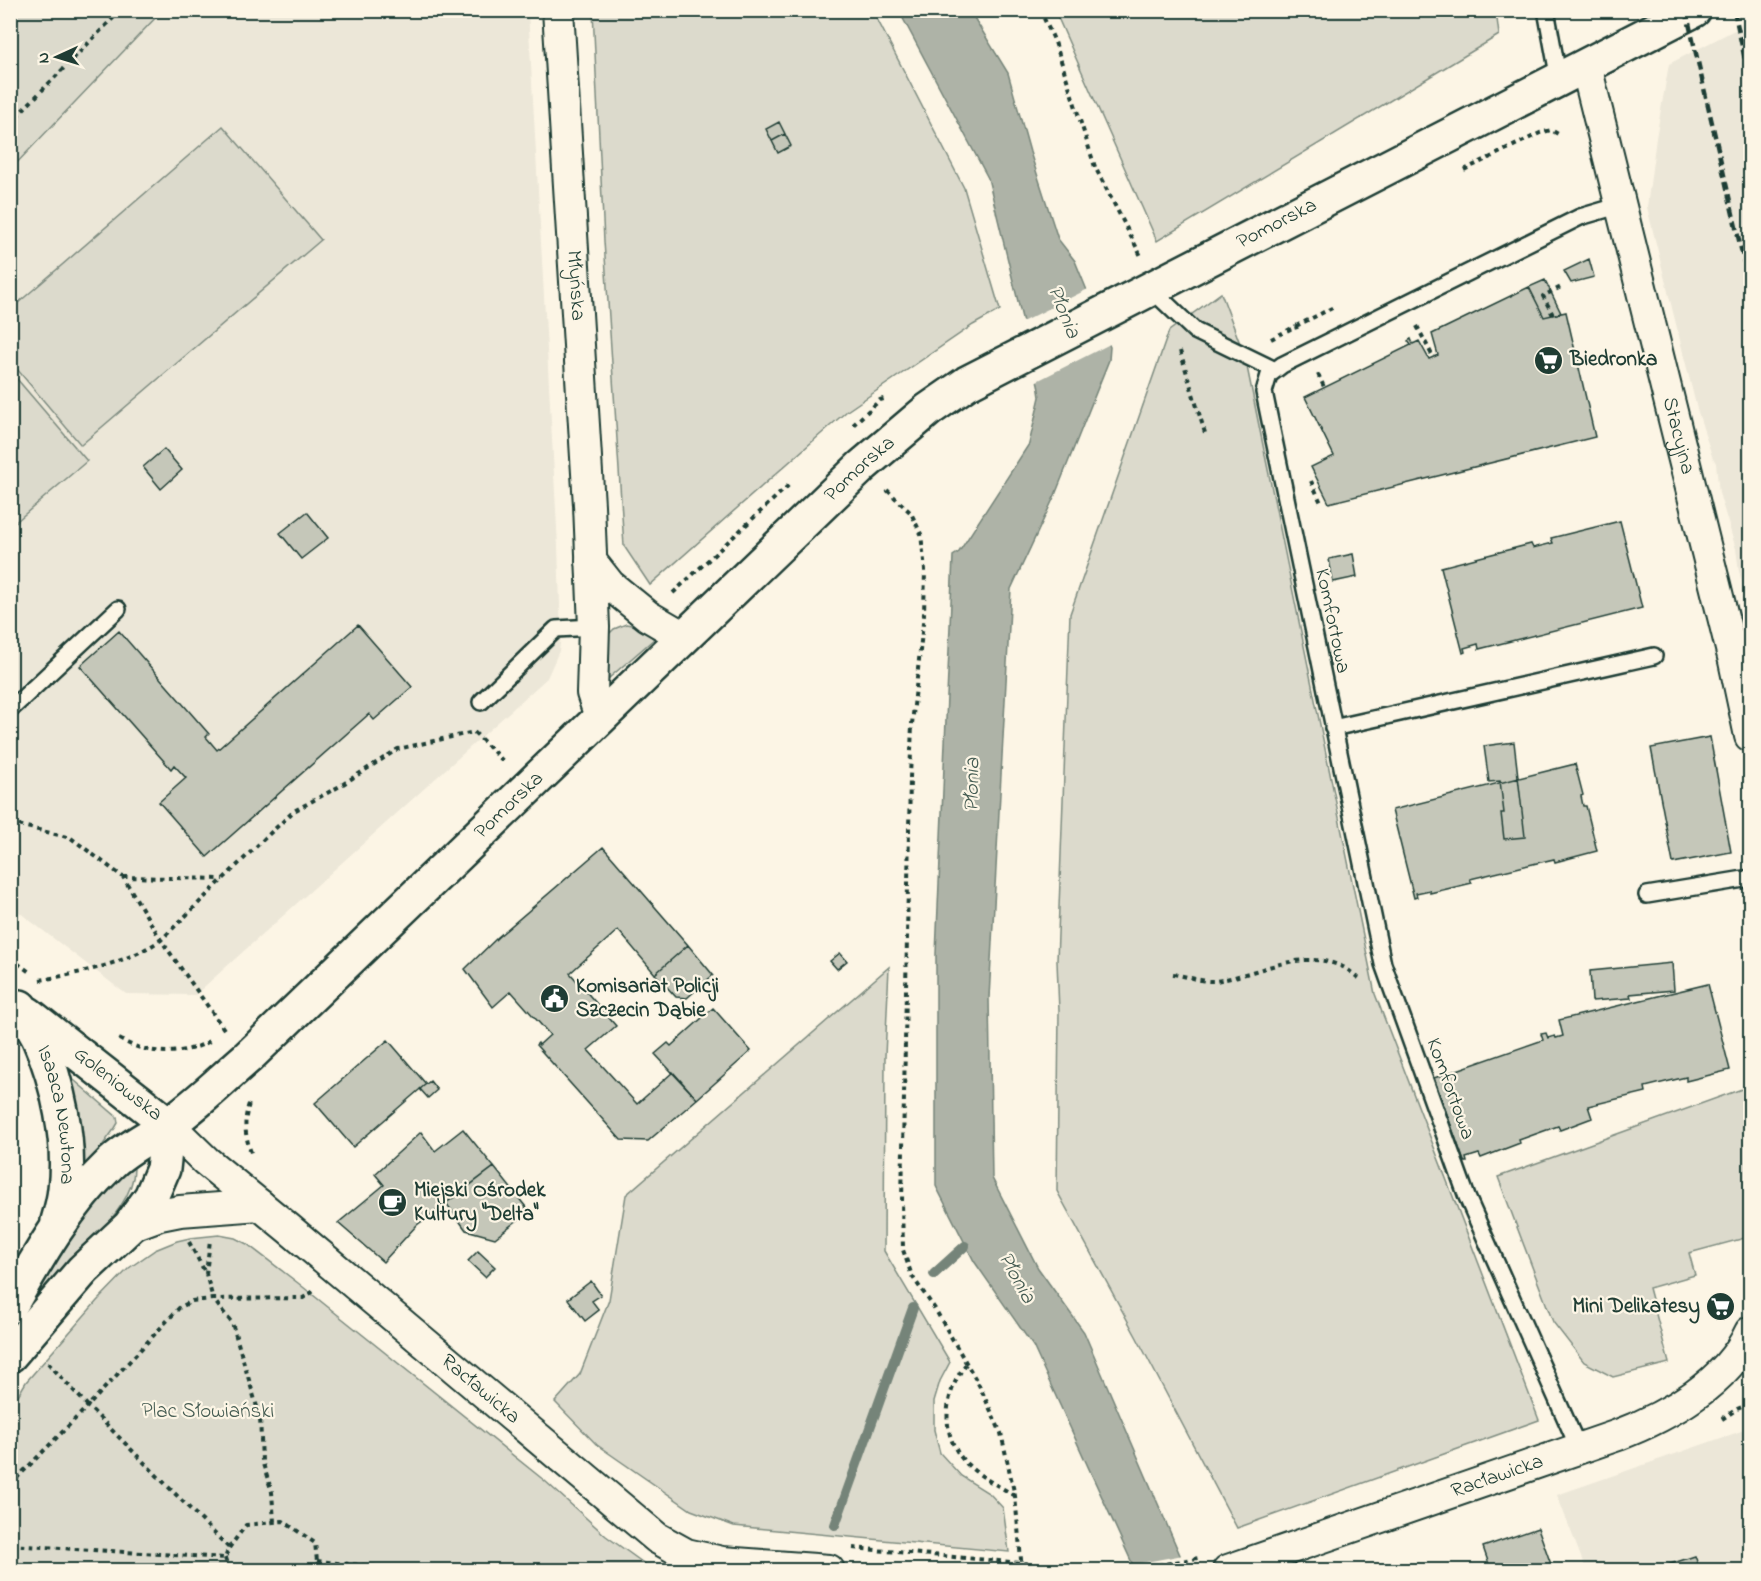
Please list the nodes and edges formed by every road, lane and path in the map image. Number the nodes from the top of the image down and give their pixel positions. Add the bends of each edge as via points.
1 (121, 10) edge
2 (558, 10) edge
3 (1040, 10) edge
4 (1546, 10) edge
5 (1694, 10) edge
6 (1573, 73) junction
7 (10, 123) edge
8 (1540, 133) dead end
9 (1560, 135) dead end
10 (1621, 205) junction
11 (1563, 286) dead end
12 (1154, 287) junction
13 (1406, 303) junction
14 (1334, 307) dead end
15 (1553, 315) dead end
16 (1296, 326) dead end
17 (1178, 346) dead end
18 (1433, 357) dead end
19 (1587, 360) dead end
20 (1577, 362) dead end
21 (1275, 370) junction
22 (1206, 433) dead end
23 (862, 466) junction
24 (591, 561) junction
25 (118, 609) dead end
26 (594, 627) junction
27 (684, 637) junction
28 (1654, 656) dead end
29 (481, 702) dead end
30 (10, 710) edge
31 (600, 717) junction
32 (1333, 728) junction
33 (1750, 736) edge
34 (510, 767) dead end
35 (10, 823) edge
36 (123, 877) junction
37 (1750, 878) edge
38 (223, 879) junction
39 (1647, 895) dead end
40 (161, 940) junction
41 (10, 958) edge
42 (1173, 974) dead end
43 (40, 980) junction
44 (49, 987) dead end
45 (22, 998) edge
46 (1396, 1002) junction
47 (235, 1025) dead end
48 (226, 1032) junction
49 (112, 1034) dead end
50 (216, 1038) dead end
51 (231, 1038) dead end
52 (251, 1098) dead end
53 (168, 1124) junction
54 (255, 1161) dead end
55 (260, 1205) junction
56 (130, 1226) junction
57 (57, 1228) junction
58 (211, 1229) dead end
59 (188, 1239) dead end
60 (206, 1274) junction
61 (319, 1289) dead end
62 (213, 1299) junction
63 (10, 1306) edge
64 (1748, 1343) edge
65 (26, 1355) edge
66 (966, 1364) junction
67 (88, 1406) junction
68 (1579, 1449) junction
69 (10, 1485) edge
70 (1015, 1496) junction
71 (274, 1521) junction
72 (10, 1545) edge
73 (229, 1548) junction
74 (853, 1548) dead end
75 (1200, 1557) dead end
76 (225, 1558) junction
77 (317, 1561) junction
78 (1021, 1564) junction
79 (229, 1570) edge
80 (318, 1570) edge
81 (411, 1570) edge
82 (829, 1570) edge
83 (1022, 1570) edge
84 (1100, 1570) edge
85 (1131, 1570) edge
86 (1231, 1570) edge

1 - 7 path
2 - 24 street, Młyńska
3 - 12 path via 1055,42 1095,167
4 - 6 lane
5 - 6 street, Pomorska
6 - 10 street, Stacyjna
6 - 12 street, Pomorska
8 - 9 path via 1551,130
10 - 13 lane via 1580,217
10 - 33 street, Stacyjna
11 - 15 path via 1543,296
12 - 21 lane via 1196,331
12 - 23 street, Pomorska via 967,383 928,410
13 - 18 path
13 - 21 lane
14 - 16 path
17 - 22 path
19 - 20 path
21 - 32 lane, Komfortowa via 1269,375 1264,392
23 - 27 street, Pomorska
23 - 66 path via 911,513 921,534 924,614 912,724 908,844 903,1250 912,1276
24 - 26 street, Młyńska
24 - 27 street via 610,585 648,616
25 - 30 lane
26 - 29 lane via 556,629
26 - 31 street, Młyńska via 592,693
27 - 31 street, Pomorska
28 - 32 lane
31 - 53 street, Pomorska via 261,1045
32 - 46 lane, Komfortowa via 1383,964
34 - 38 path via 474,732 398,749 294,811
35 - 36 path via 71,838
36 - 38 path
36 - 40 path
37 - 39 lane
38 - 40 path
40 - 43 path via 142,952 85,972
40 - 48 path
41 - 43 path
42 - 46 path via 1212,981 1284,963 1324,961 1344,967
43 - 44 path
43 - 45 path
45 - 53 street, Goleniowska
45 - 57 street, Isaaca Newtona via 50,1068 65,1142 65,1190
46 - 68 lane, Komfortowa via 1467,1197
47 - 48 path
48 - 51 path
49 - 50 path via 134,1047 168,1053
52 - 54 path via 245,1125
53 - 55 street, Racławicka
53 - 56 street via 163,1168 151,1197
53 - 57 street, Isaaca Newtona via 111,1162
55 - 56 street via 180,1211
55 - 82 street, Racławicka via 666,1544 686,1554 722,1562
56 - 65 street via 83,1270
57 - 63 street, Isaaca Newtona
58 - 60 path
59 - 60 path
60 - 62 path
61 - 62 path via 303,1298
62 - 67 path via 192,1301 179,1308
62 - 71 path via 232,1323 260,1417 262,1461 272,1492
64 - 68 street, Racławicka via 1731,1363 1676,1408 1654,1421
65 - 67 path
66 - 70 path via 1000,1433
66 - 70 path via 952,1387 948,1404 948,1430 954,1450 969,1466
67 - 69 path
67 - 73 path
68 - 86 street, Racławicka
70 - 78 path
71 - 73 path via 246,1525
71 - 77 path via 283,1521 315,1543
72 - 76 path
73 - 76 path
74 - 78 path
75 - 85 path
76 - 79 path
77 - 80 path
77 - 81 path
78 - 83 path
78 - 84 path

